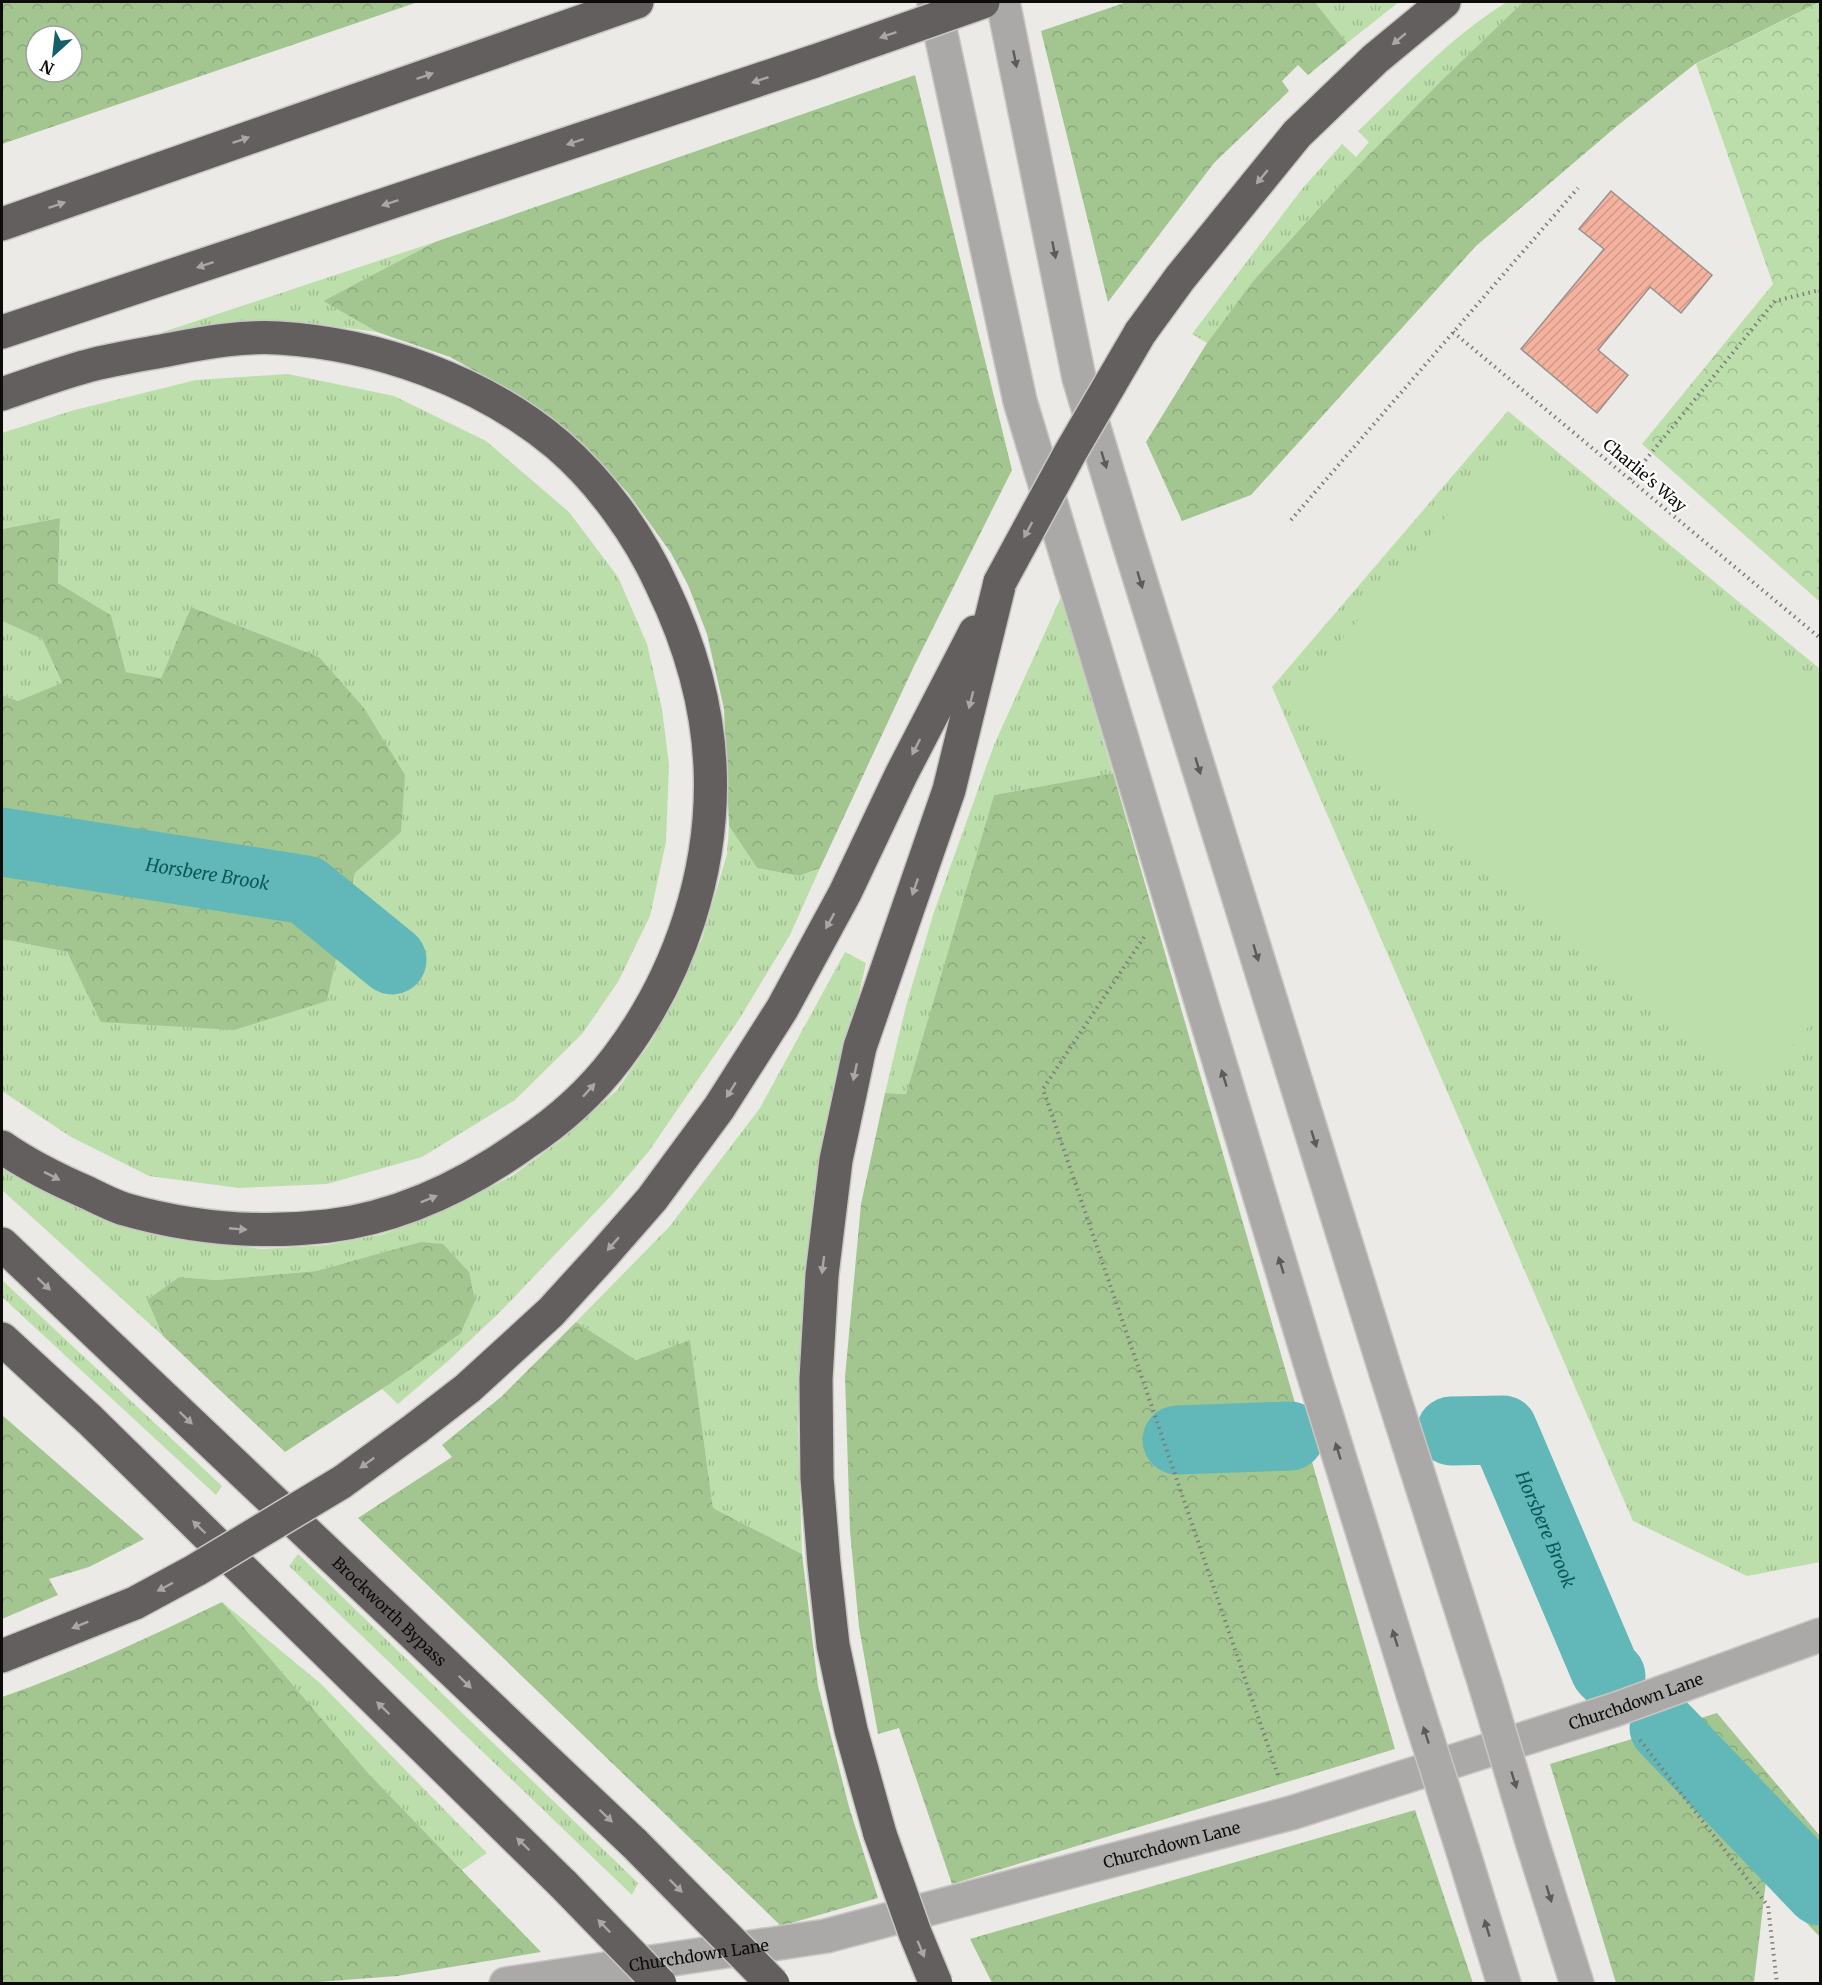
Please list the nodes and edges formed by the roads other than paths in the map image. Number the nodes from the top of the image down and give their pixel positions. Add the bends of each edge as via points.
1 (637, 2) edge
2 (934, 2) edge
3 (983, 2) edge
4 (1004, 2) edge
5 (1444, 2) edge
6 (2, 224) edge
7 (2, 332) edge
8 (2, 394) edge
9 (1000, 582) junction
10 (2, 1147) edge
11 (2, 1244) edge
12 (2, 1339) edge
13 (2, 1349) edge
14 (90, 1420) junction
15 (1821, 1635) edge
16 (2, 1656) edge
17 (506, 1983) edge
18 (660, 1983) edge
19 (773, 1983) edge
20 (936, 1983) edge
21 (1504, 1983) edge
22 (1577, 1983) edge

6 -> 1 highway
21 -> 2 street, bridge via 1315,1379 1020,401
3 -> 7 highway, bridge
4 -> 22 street, bridge via 1079,378
5 -> 9 highway, bridge via 1375,59 1297,134 1179,278 1140,333
10 -> 8 highway via 68,1185 121,1208 240,1230 294,1230 395,1213 491,1168 579,1101 616,1060 648,1013 691,918 709,825 710,766 704,710 691,656 650,559 619,511 559,446 510,411 456,381 397,358 277,338 220,340 94,364
9 -> 16 highway, bridge via 845,893 782,1009 719,1108 652,1199 551,1312 468,1388 342,1482 135,1603
9 -> 20 highway, bridge via 948,790 860,1047 836,1160 822,1275 816,1379 817,1478 833,1645 851,1730 880,1834
11 -> 19 highway, Brockworth Bypass, bridge via 635,1844
12 - 14 highway
13 - 14 highway
18 -> 14 highway, bridge
15 - 17 street, Churchdown Lane via 1614,1710 1291,1813 826,1936

